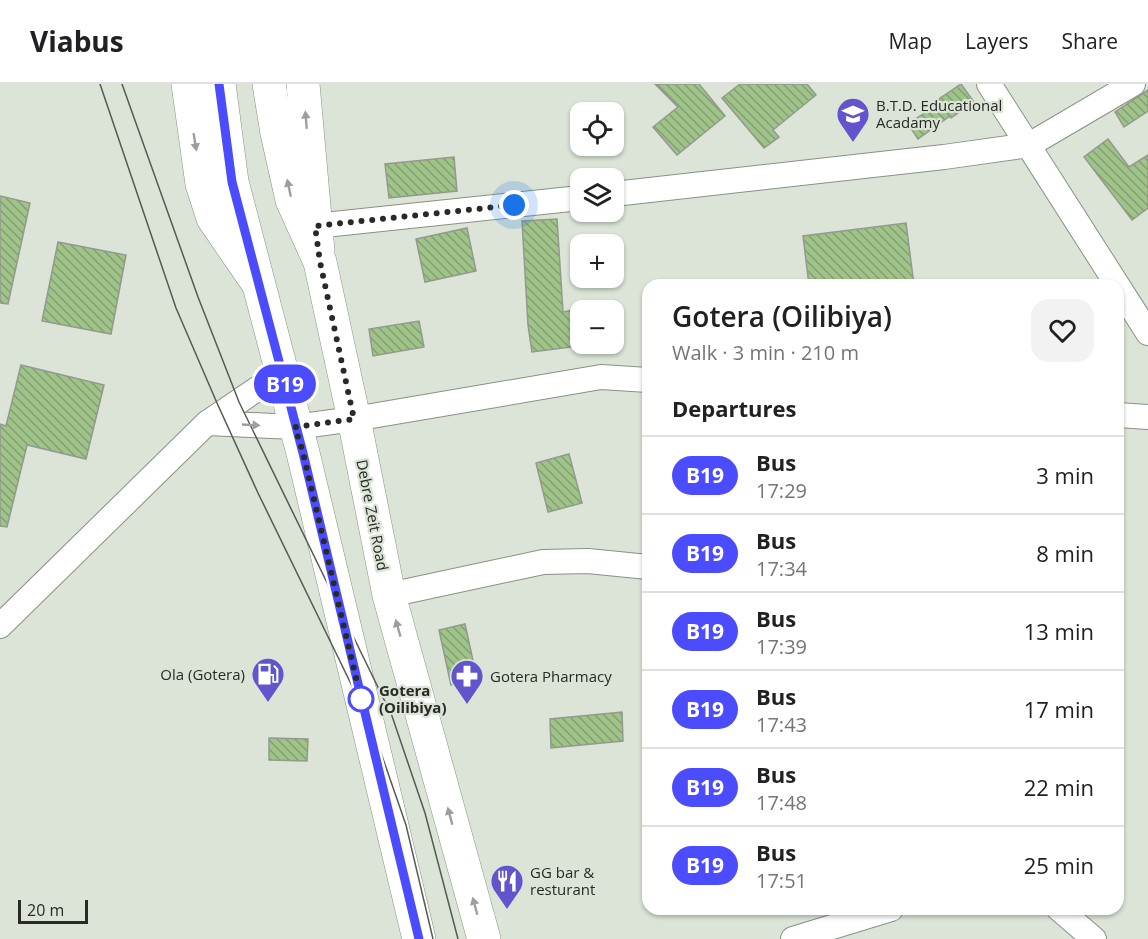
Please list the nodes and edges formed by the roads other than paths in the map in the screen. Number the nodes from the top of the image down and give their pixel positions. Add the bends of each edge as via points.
1 (188, 84) edge
2 (219, 84) edge
3 (269, 84) edge
4 (303, 84) edge
5 (988, 84) edge
6 (1132, 84) edge
7 (1029, 144) junction
8 (624, 193) edge
9 (570, 199) edge
10 (315, 226) junction
11 (320, 262) junction
12 (1114, 279) edge
13 (258, 284) junction
14 (1124, 295) edge
15 (1148, 333) edge
16 (282, 372) junction
17 (642, 380) edge
18 (1124, 416) edge
19 (1148, 417) edge
20 (354, 419) junction
21 (207, 423) junction
22 (295, 427) junction
23 (642, 566) edge
24 (389, 595) junction
25 (0, 626) edge
26 (871, 915) edge
27 (1066, 915) edge
28 (418, 939) edge
29 (484, 939) edge
30 (793, 939) edge
31 (1094, 939) edge

1 -> 13 main road via 202,184 213,218
2 - 13 main road via 232,182
11 -> 3 main road via 292,200
10 -> 4 main road, Debre Zeit Road
5 - 7 street
6 - 7 street
7 - 8 street
7 - 12 street
9 - 10 street
10 - 11 main road, Debre Zeit Road
11 - 20 main road, Debre Zeit Road
13 - 16 main road
14 - 15 street
16 - 21 street
16 - 22 main road
17 - 20 street via 601,377
18 - 19 street
20 - 22 street
20 - 24 main road, Debre Zeit Road
21 -> 22 street
21 - 25 street
22 - 28 main road
23 - 24 street via 543,562
29 -> 24 main road, Debre Zeit Road
26 - 30 street
27 - 31 street

